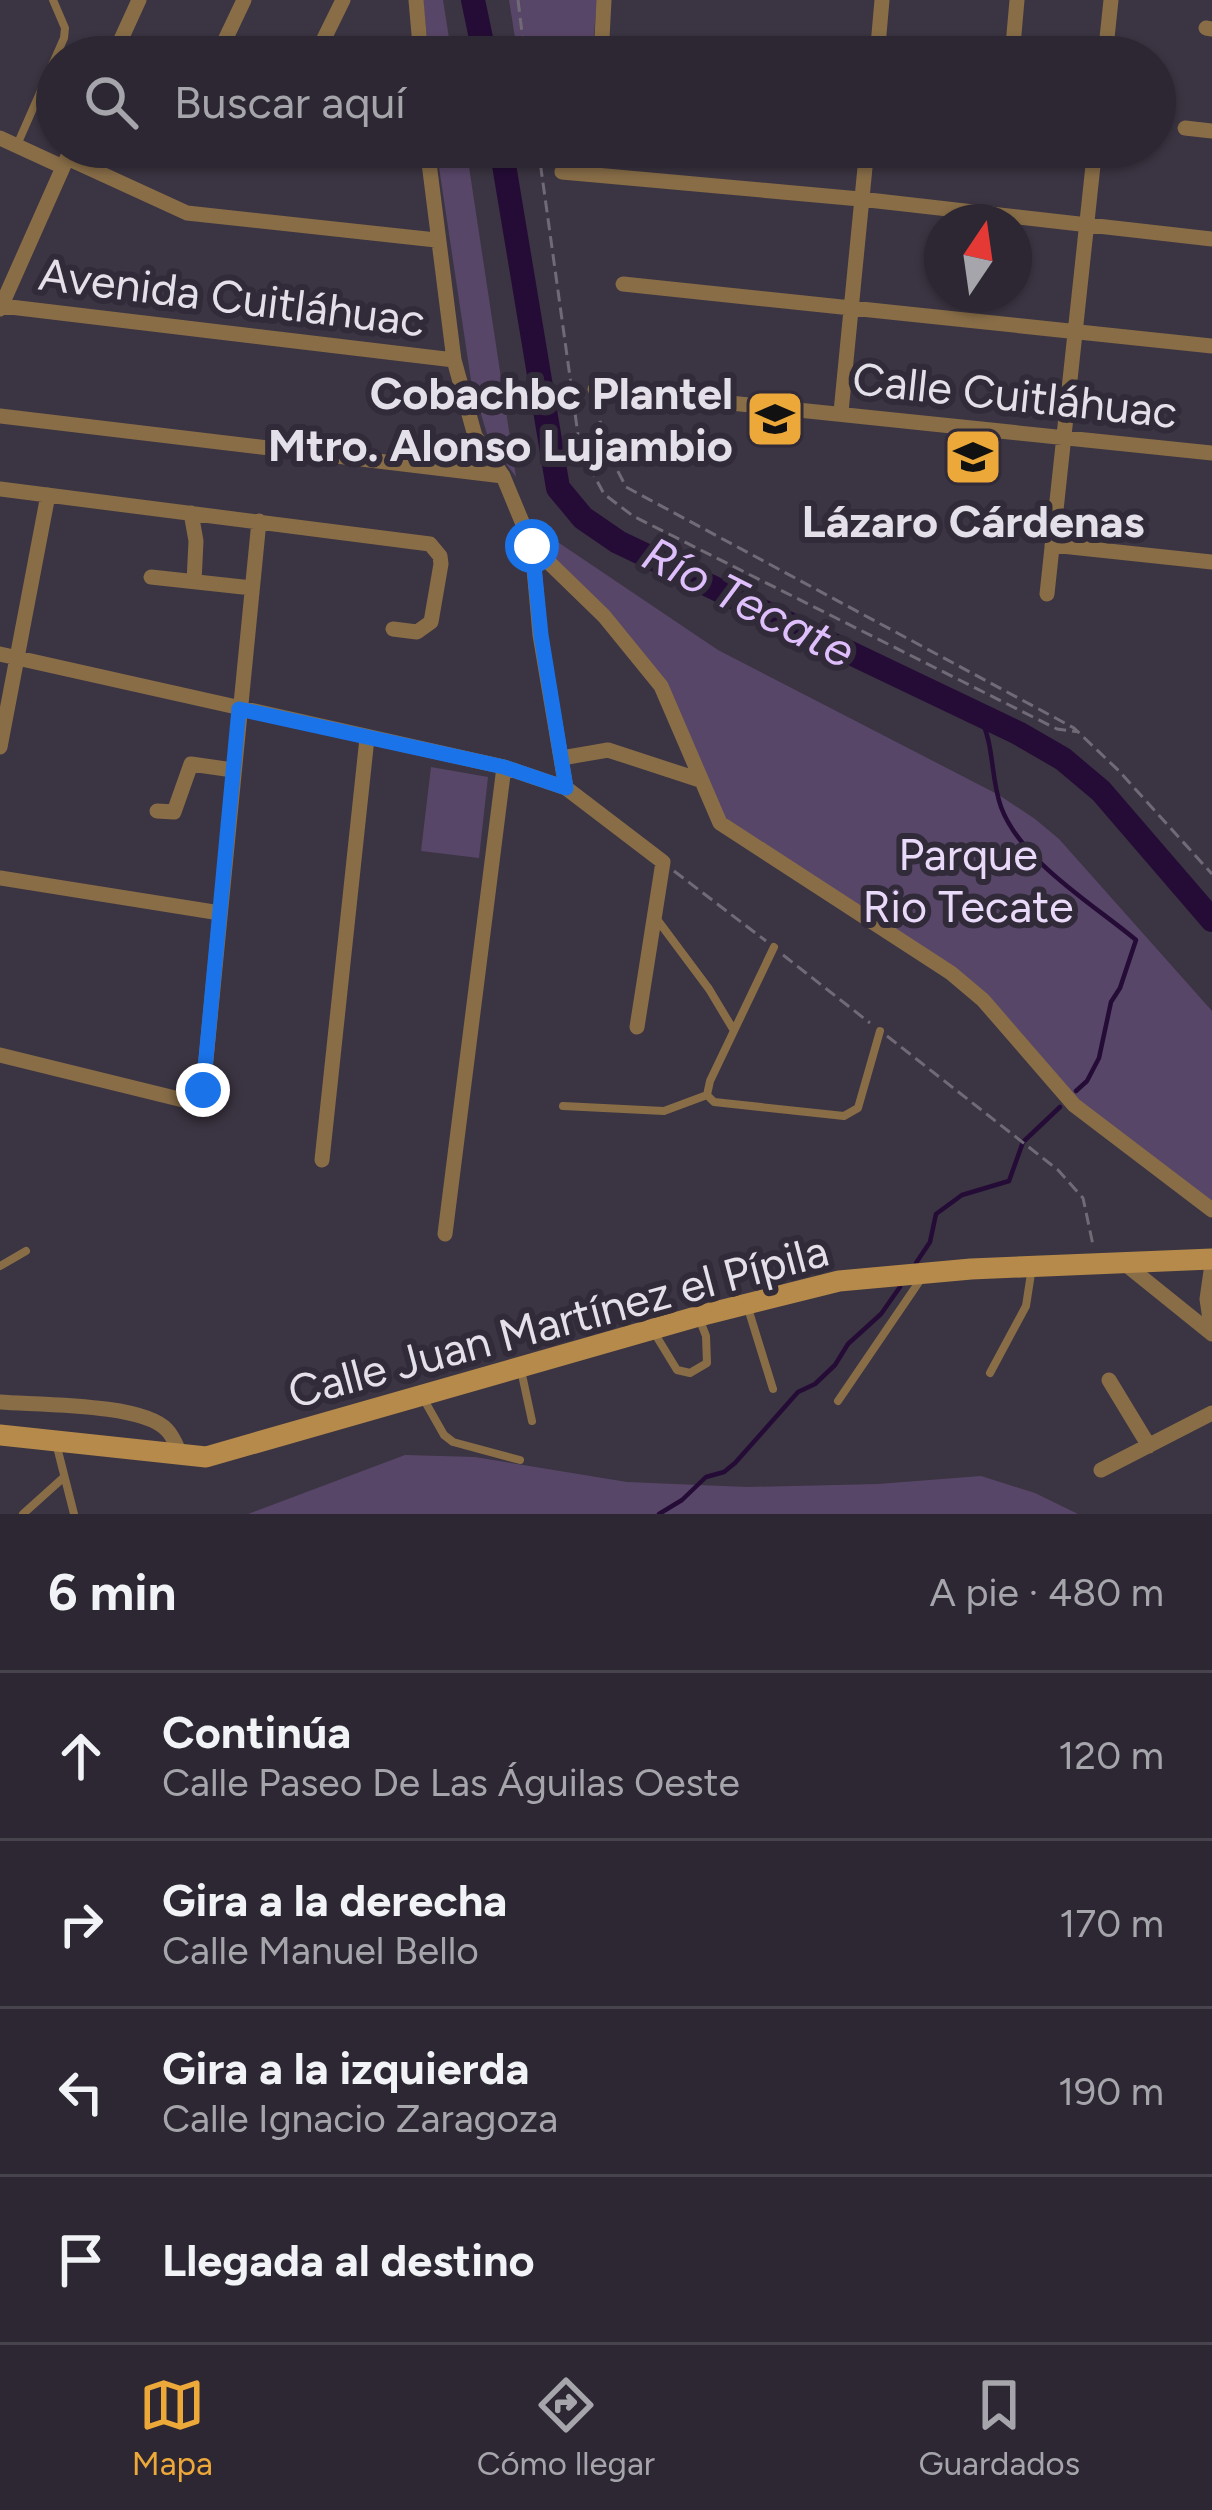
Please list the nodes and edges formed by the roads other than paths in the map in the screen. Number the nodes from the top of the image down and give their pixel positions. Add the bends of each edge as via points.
1 (53, 0) edge
2 (139, 0) edge
3 (244, 0) edge
4 (343, 0) edge
5 (416, 0) edge
6 (604, 0) edge
7 (882, 0) edge
8 (1016, 0) edge
9 (1112, 0) edge
10 (64, 36) edge
11 (122, 36) edge
12 (227, 36) edge
13 (325, 36) edge
14 (419, 36) edge
15 (602, 36) edge
16 (879, 36) edge
17 (1013, 36) edge
18 (1108, 36) edge
19 (36, 102) edge
20 (1185, 128) dead end
21 (1212, 131) edge
22 (0, 137) edge
23 (17, 145) junction
24 (36, 150) edge
25 (62, 168) edge
26 (93, 168) edge
27 (429, 168) edge
28 (864, 168) edge
29 (1093, 168) edge
30 (562, 172) road end
31 (860, 199) junction
32 (1088, 226) junction
33 (1212, 238) edge
34 (436, 239) junction
35 (623, 284) dead end
36 (852, 307) junction
37 (1, 308) edge
38 (1075, 332) junction
39 (1212, 346) edge
40 (454, 360) junction
41 (595, 389) road end
42 (842, 412) junction
43 (0, 416) edge
44 (1064, 438) junction
45 (1212, 453) edge
46 (503, 476) junction
47 (0, 489) edge
48 (48, 494) junction
49 (191, 513) junction
50 (259, 521) junction
51 (1052, 545) junction
52 (532, 546) junction
53 (1212, 562) edge
54 (151, 577) dead end
55 (194, 582) junction
56 (252, 588) junction
57 (1047, 594) dead end
58 (393, 628) dead end
59 (9, 656) edge
60 (239, 709) junction
61 (367, 738) junction
62 (0, 747) edge
63 (562, 758) junction
64 (504, 767) junction
65 (233, 770) junction
66 (700, 780) junction
67 (566, 788) junction
68 (157, 811) dead end
69 (0, 878) edge
70 (220, 913) junction
71 (654, 915) junction
72 (774, 947) road end
73 (637, 1027) dead end
74 (734, 1030) junction
75 (880, 1031) road end
76 (0, 1055) edge
77 (707, 1095) junction
78 (563, 1106) dead end
79 (322, 1160) dead end
80 (1212, 1210) edge
81 (445, 1234) dead end
82 (26, 1251) dead end
83 (1212, 1261) edge
84 (1124, 1263) junction
85 (0, 1266) edge
86 (1032, 1266) junction
87 (925, 1273) junction
88 (746, 1303) junction
89 (699, 1316) junction
90 (653, 1330) junction
91 (1212, 1334) edge
92 (521, 1369) junction
93 (990, 1373) dead end
94 (1109, 1380) dead end
95 (773, 1389) dead end
96 (422, 1397) junction
97 (838, 1401) dead end
98 (0, 1402) edge
99 (1212, 1413) edge
100 (532, 1421) dead end
101 (0, 1436) edge
102 (56, 1441) junction
103 (1149, 1446) junction
104 (181, 1455) junction
105 (520, 1460) dead end
106 (1101, 1470) dead end
107 (64, 1477) junction
108 (23, 1514) edge
109 (74, 1514) edge

1 - 10 lane
2 - 11 street
3 - 12 street
4 - 13 street
5 - 14 street
6 - 15 street
7 - 16 street
8 - 17 street
9 - 18 street
19 - 23 lane
20 - 21 street
22 - 23 street
23 - 24 street
25 - 37 street
26 - 34 street via 187,213
27 - 34 street
28 - 31 street
29 - 32 street
30 - 31 street
31 - 32 street
31 - 36 street
32 - 33 street
32 - 38 street
34 - 40 street
35 - 36 street
36 - 38 street
36 - 42 street
37 - 40 street, Avenida Cuitláhuac
38 - 39 street
38 - 44 street
40 - 46 street via 476,436
41 - 42 street, Calle Cuitláhuac
42 - 44 street, Calle Cuitláhuac
43 - 46 street
44 - 45 street, Calle Cuitláhuac
44 - 51 street
46 - 52 street
47 - 48 street
48 - 49 street
48 - 59 street
49 - 50 street
49 - 55 street
50 - 56 street
50 - 58 street via 430,544 441,564 431,622 417,632
51 - 53 street
51 - 57 street
52 - 63 street
52 - 66 street via 661,686
54 - 55 street
55 - 56 street
56 - 60 street
59 - 60 street
59 - 62 street
60 - 61 street
60 - 65 street
61 - 64 street
61 - 79 street
63 - 66 street via 608,750
63 - 67 street
64 - 67 street
64 - 81 street
65 - 68 street via 189,766 174,812
65 - 70 street
66 - 80 street via 731,833 951,973 1074,1105
67 - 71 street via 663,862
69 - 70 street
70 - 76 street via 206,1081 198,1097 183,1100
71 - 73 street
71 - 74 lane
72 - 74 lane
74 - 77 lane
75 - 77 lane via 858,1108 844,1115
77 - 78 lane via 664,1111
82 - 85 lane
83 - 84 main road, Calle Juan Martínez el Pípila
83 - 91 street
84 - 86 main road, Calle Juan Martínez el Pípila
84 - 91 street
86 - 87 main road, Calle Juan Martínez el Pípila
86 - 93 lane via 1026,1306
87 - 88 main road, Calle Juan Martínez el Pípila via 839,1281
87 - 97 lane
88 - 89 main road, Calle Juan Martínez el Pípila
88 - 95 lane
89 - 90 main road, Calle Juan Martínez el Pípila
89 - 90 lane via 707,1363 690,1372 677,1370
90 - 92 main road, Calle Juan Martínez el Pípila
92 - 96 main road, Calle Juan Martínez el Pípila
92 - 100 lane
94 - 103 street
96 - 104 main road, Calle Juan Martínez el Pípila via 206,1457
96 - 105 lane via 453,1442
98 - 104 street via 154,1420
99 - 103 street
101 - 102 main road, Calle Juan Martínez el Pípila
102 - 104 main road, Calle Juan Martínez el Pípila
102 - 107 lane
103 - 106 street
107 - 108 lane
107 - 109 lane

